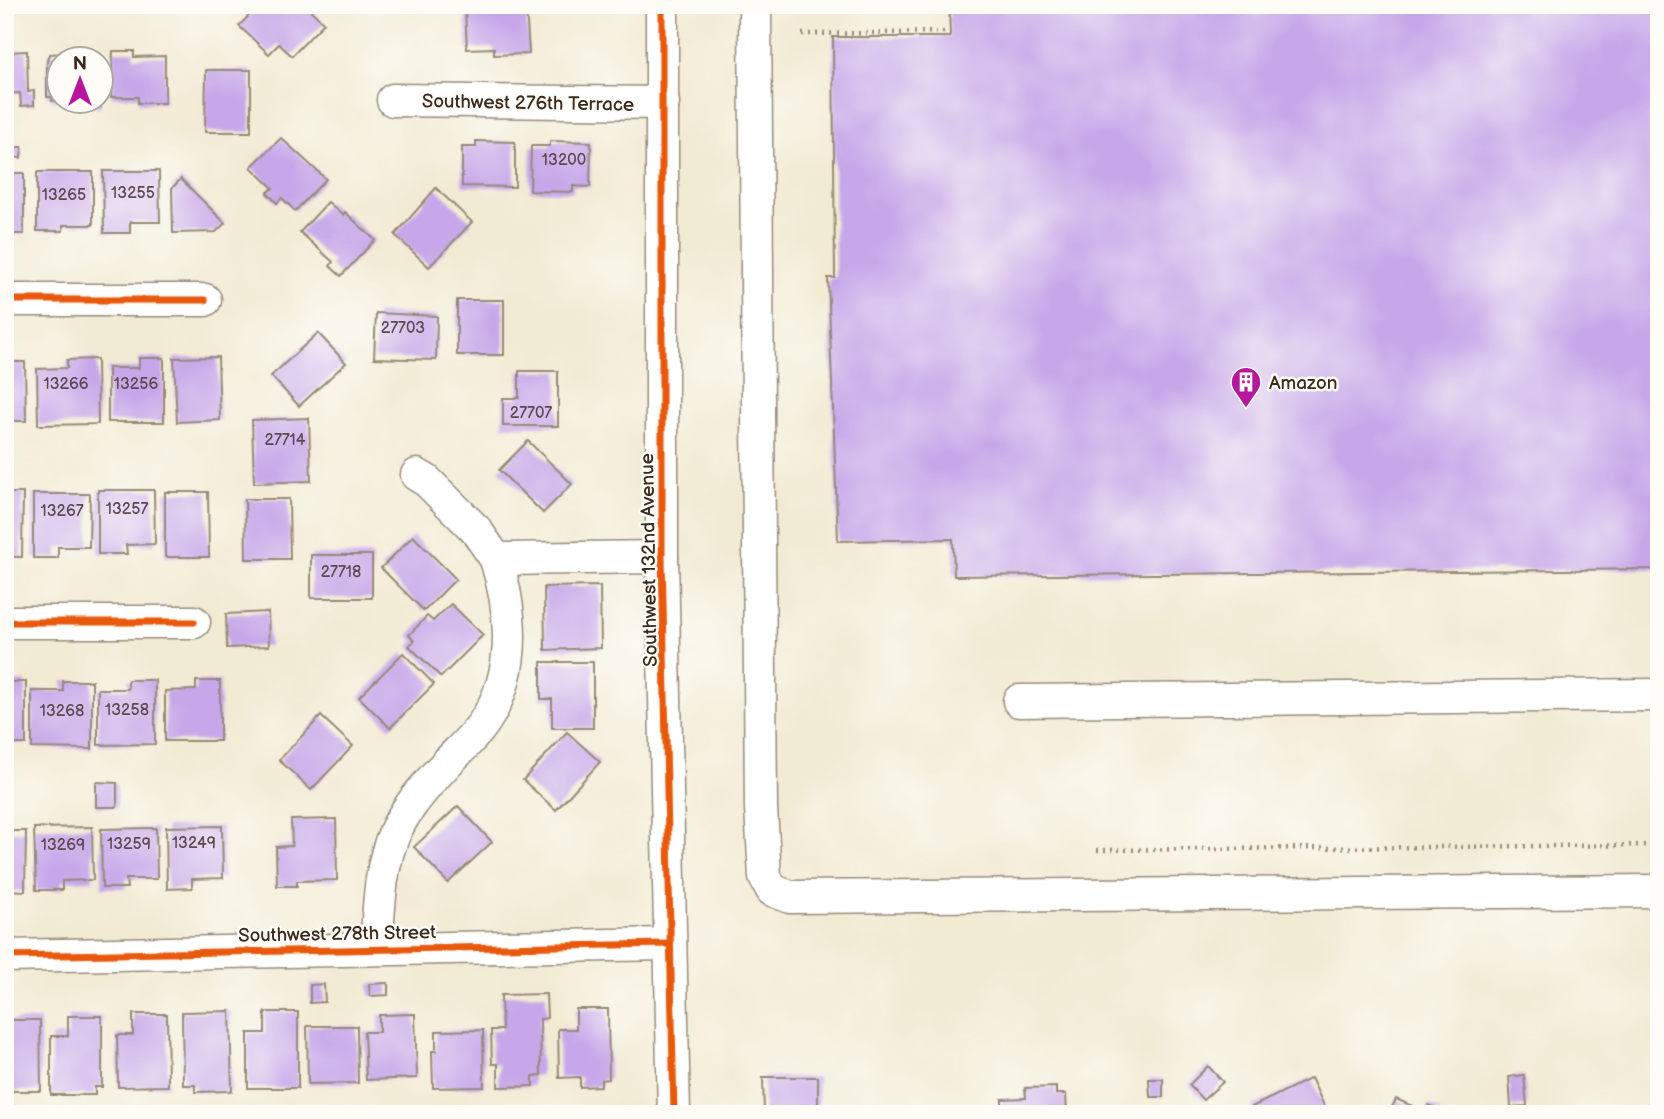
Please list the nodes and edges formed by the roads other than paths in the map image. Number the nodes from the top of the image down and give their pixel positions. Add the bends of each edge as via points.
1 (663, 5) edge
2 (755, 5) edge
3 (393, 100) dead end
4 (663, 103) junction
5 (5, 300) edge
6 (205, 300) dead end
7 (416, 475) dead end
8 (662, 557) junction
9 (496, 559) junction
10 (5, 622) edge
11 (194, 622) dead end
12 (1659, 695) edge
13 (1019, 701) dead end
14 (1659, 891) edge
15 (670, 944) junction
16 (376, 948) junction
17 (5, 956) edge
18 (674, 1114) edge

1 - 4 street, Southwest 132nd Avenue
2 - 14 street via 761,808 765,877 772,890 790,897
3 - 4 street, Southwest 276th Terrace
4 - 8 street, Southwest 132nd Avenue
5 - 6 street
7 - 9 street via 476,530
8 - 9 street
8 - 15 street, Southwest 132nd Avenue
9 - 16 street via 510,616 509,656 483,723 416,797 391,841 380,891
10 - 11 street
12 - 13 street
15 - 16 street, Southwest 278th Street
15 - 18 street, Southwest 132nd Avenue
16 - 17 street, Southwest 278th Street

